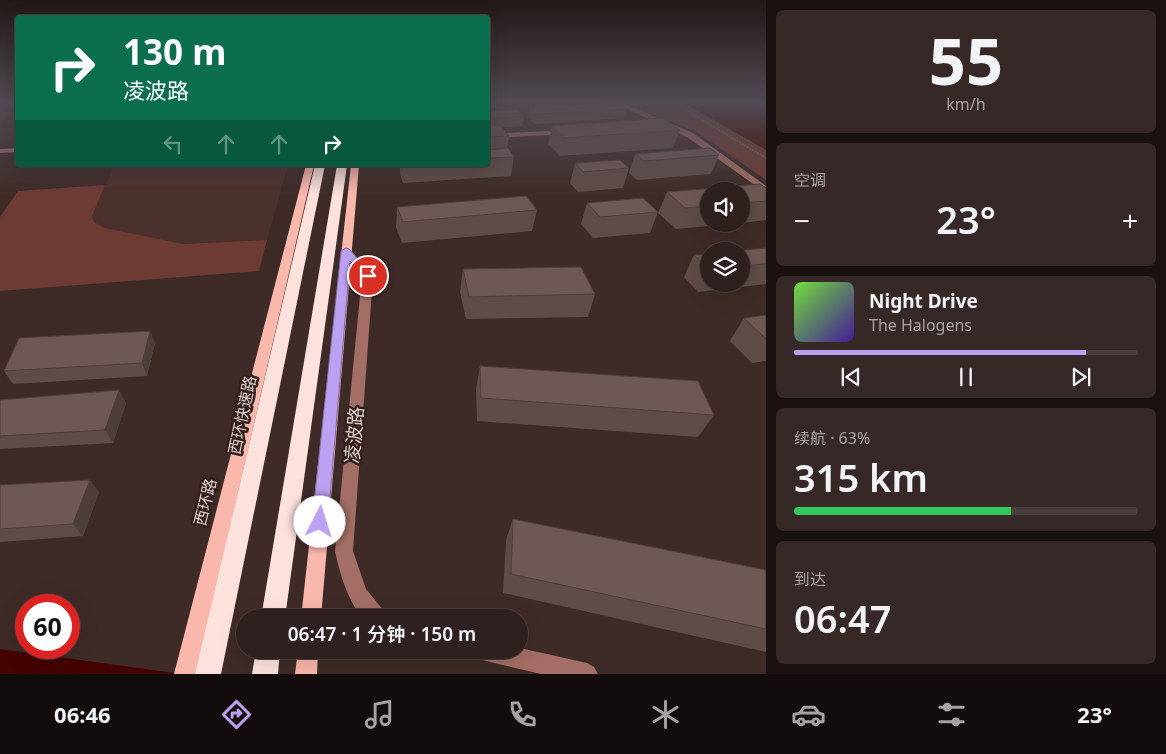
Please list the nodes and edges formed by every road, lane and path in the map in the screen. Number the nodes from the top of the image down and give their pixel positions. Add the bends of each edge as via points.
1 (531, 133) edge
2 (686, 133) edge
3 (725, 133) edge
4 (490, 136) edge
5 (15, 150) edge
6 (0, 151) edge
7 (766, 158) edge
8 (310, 167) edge
9 (320, 167) edge
10 (342, 167) edge
11 (355, 167) edge
12 (766, 190) edge
13 (346, 251) junction
14 (274, 609) edge
15 (312, 609) edge
16 (366, 609) edge
17 (267, 659) edge
18 (521, 659) edge
19 (185, 674) edge
20 (208, 674) edge
21 (265, 674) edge
22 (587, 674) edge

1 - 4 street
2 - 12 street
3 - 7 path
5 - 6 street
8 - 19 main road, 西环路
9 - 20 highway, 西环快速路
10 - 14 highway
11 - 13 main road
13 - 15 main road
13 - 16 street, 凌波路 via 368,276 344,550 351,580
17 - 21 highway
18 - 22 street

